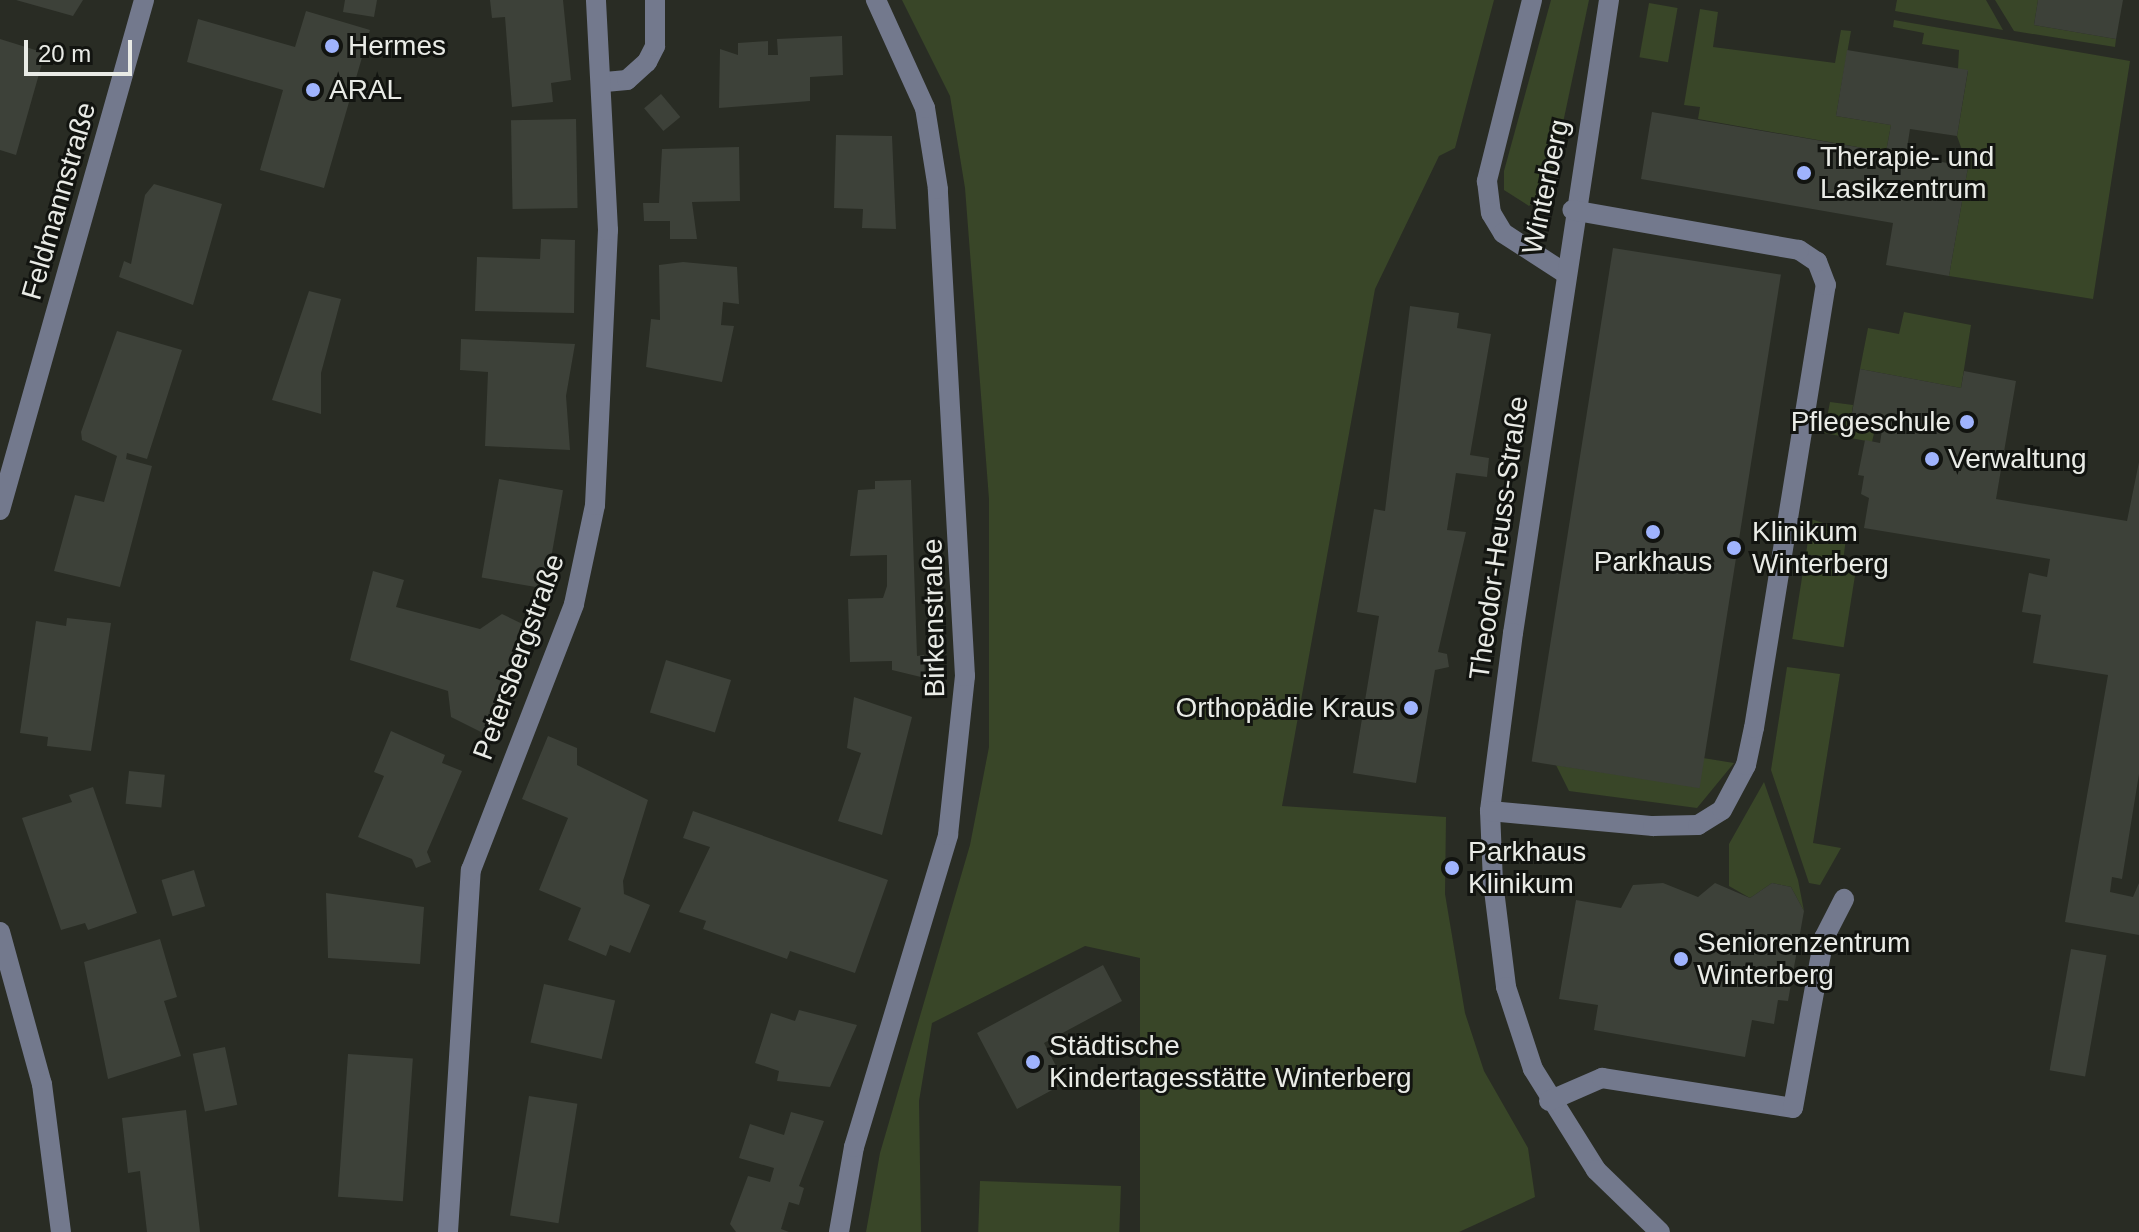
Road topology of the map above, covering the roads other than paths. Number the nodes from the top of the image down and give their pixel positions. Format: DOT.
graph roads {
  1 [pos="144,0"];
  2 [pos="596,0"];
  3 [pos="655,0"];
  4 [pos="876,0"];
  5 [pos="1532,0"];
  6 [pos="1609,0"];
  7 [pos="605,82"];
  8 [pos="1573,210"];
  9 [pos="1563,272"];
  10 [pos="0,510"];
  11 [pos="1490,811"];
  12 [pos="1844,899"];
  13 [pos="0,932"];
  14 [pos="1549,1101"];
  15 [pos="61,1232"];
  16 [pos="448,1232"];
  17 [pos="839,1232"];
  18 [pos="1660,1232"];
  1 -- 10 [label="street, Feldmannstraße"];
  2 -- 7 [label="street, Petersbergstraße"];
  3 -- 7 [label="street"];
  4 -- 17 [label="street, Birkenstraße"];
  5 -- 9 [label="street, Winterberg"];
  6 -- 8 [label="street, Winterberg"];
  7 -- 16 [label="street, Petersbergstraße"];
  8 -- 9 [label="street, Winterberg"];
  8 -- 11 [label="street"];
  9 -- 11 [label="street, Theodor-Heuss-Straße"];
  11 -- 14 [label="street, Theodor-Heuss-Straße"];
  12 -- 14 [label="street"];
  13 -- 15 [label="street"];
  14 -- 18 [label="street, Theodor-Heuss-Straße"];
}
